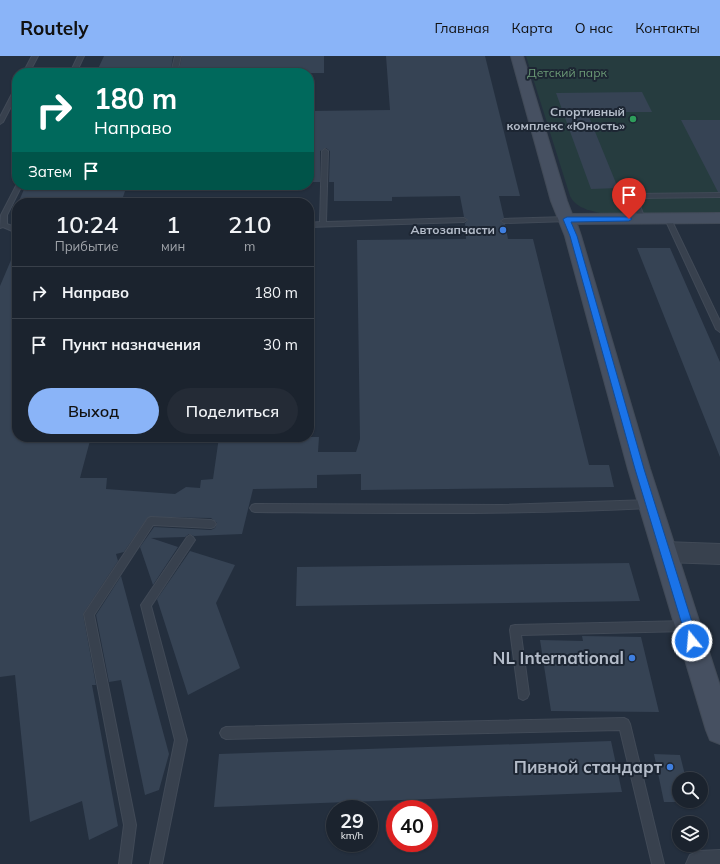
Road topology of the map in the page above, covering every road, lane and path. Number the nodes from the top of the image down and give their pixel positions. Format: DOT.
graph roads {
  1 [pos="35,56"];
  2 [pos="81,56"];
  3 [pos="178,56"];
  4 [pos="517,56"];
  5 [pos="29,68"];
  6 [pos="76,68"];
  7 [pos="175,68"];
  8 [pos="12,99"];
  9 [pos="0,122"];
  10 [pos="324,151"];
  11 [pos="720,195"];
  12 [pos="12,199"];
  13 [pos="720,218"];
  14 [pos="567,219"];
  15 [pos="642,219"];
  16 [pos="668,219"];
  17 [pos="464,220"];
  18 [pos="504,220"];
  19 [pos="314,224"];
  20 [pos="323,224"];
  21 [pos="2,226"];
  22 [pos="12,229"];
  23 [pos="720,329"];
  24 [pos="650,504"];
  25 [pos="255,508"];
  26 [pos="212,524"];
  27 [pos="190,540"];
  28 [pos="665,552"];
  29 [pos="720,554"];
  30 [pos="688,626"];
  31 [pos="523,694"];
  32 [pos="720,730"];
  33 [pos="226,733"];
  34 [pos="720,863"];
  35 [pos="125,864"];
  36 [pos="156,864"];
  37 [pos="658,864"];
  38 [pos="699,864"];
  1 -- 5 [label="lane"];
  2 -- 6 [label="lane"];
  3 -- 7 [label="lane"];
  4 -- 14 [label="main road"];
  8 -- 9 [label="lane"];
  10 -- 20 [label="lane"];
  11 -- 15 [label="lane"];
  12 -- 21 [label="lane"];
  13 -- 16 [label="main road"];
  14 -- 15 [label="main road"];
  14 -- 18 [label="lane"];
  14 -- 24 [label="main road"];
  15 -- 16 [label="main road"];
  16 -- 23 [label="lane"];
  17 -- 20 [label="lane"];
  19 -- 20 [label="lane"];
  21 -- 22 [label="lane"];
  24 -- 25 [label="lane"];
  24 -- 28 [label="main road"];
  26 -- 35 [label="lane"];
  27 -- 36 [label="lane"];
  28 -- 29 [label="street"];
  28 -- 30 [label="main road"];
  30 -- 31 [label="lane"];
  30 -- 32 [label="main road"];
  33 -- 37 [label="lane"];
  34 -- 38 [label="street"];
}
